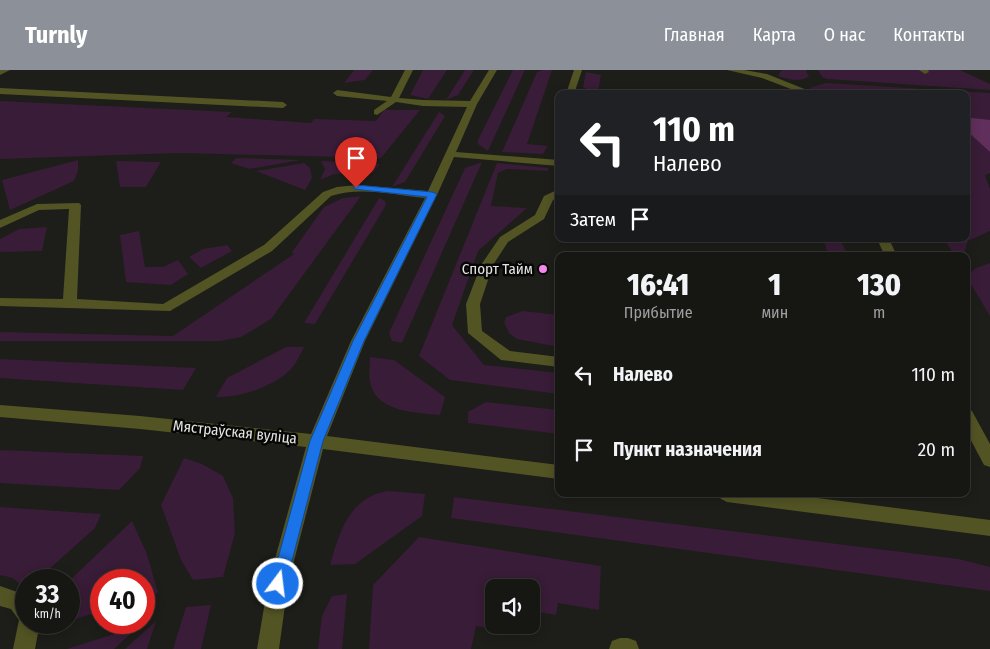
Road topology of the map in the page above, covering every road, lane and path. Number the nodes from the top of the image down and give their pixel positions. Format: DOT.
graph roads {
  1 [pos="6,70"];
  2 [pos="409,70"];
  3 [pos="493,70"];
  4 [pos="578,70"];
  5 [pos="731,70"];
  6 [pos="0,73"];
  7 [pos="571,90"];
  8 [pos="802,90"];
  9 [pos="0,91"];
  10 [pos="337,93"];
  11 [pos="393,101"];
  12 [pos="473,104"];
  13 [pos="283,105"];
  14 [pos="377,112"];
  15 [pos="450,154"];
  16 [pos="555,160"];
  17 [pos="432,194"];
  18 [pos="555,194"];
  19 [pos="0,224"];
  20 [pos="0,302"];
  21 [pos="70,303"];
  22 [pos="555,362"];
  23 [pos="0,411"];
  24 [pos="970,422"];
  25 [pos="316,441"];
  26 [pos="990,460"];
  27 [pos="555,471"];
  28 [pos="750,497"];
  29 [pos="990,528"];
  30 [pos="0,596"];
  31 [pos="15,600"];
  32 [pos="27,634"];
  33 [pos="24,649"];
  34 [pos="268,649"];
  1 -- 6 [label="street"];
  2 -- 11 [label="street"];
  3 -- 12 [label="street"];
  4 -- 7 [label="street"];
  5 -- 8 [label="street"];
  9 -- 13 [label="street"];
  10 -- 11 [label="street"];
  11 -- 12 [label="street"];
  11 -- 14 [label="street"];
  12 -- 15 [label="street"];
  15 -- 16 [label="street"];
  15 -- 17 [label="street"];
  17 -- 21 [label="street"];
  17 -- 25 [label="street"];
  18 -- 22 [label="street"];
  19 -- 21 [label="street"];
  20 -- 21 [label="street"];
  23 -- 25 [label="street, Мястраўская вуліца"];
  24 -- 26 [label="street"];
  25 -- 27 [label="street, Мястраўская вуліца"];
  25 -- 34 [label="street"];
  28 -- 29 [label="street"];
  30 -- 31 [label="street"];
  32 -- 33 [label="street"];
}
